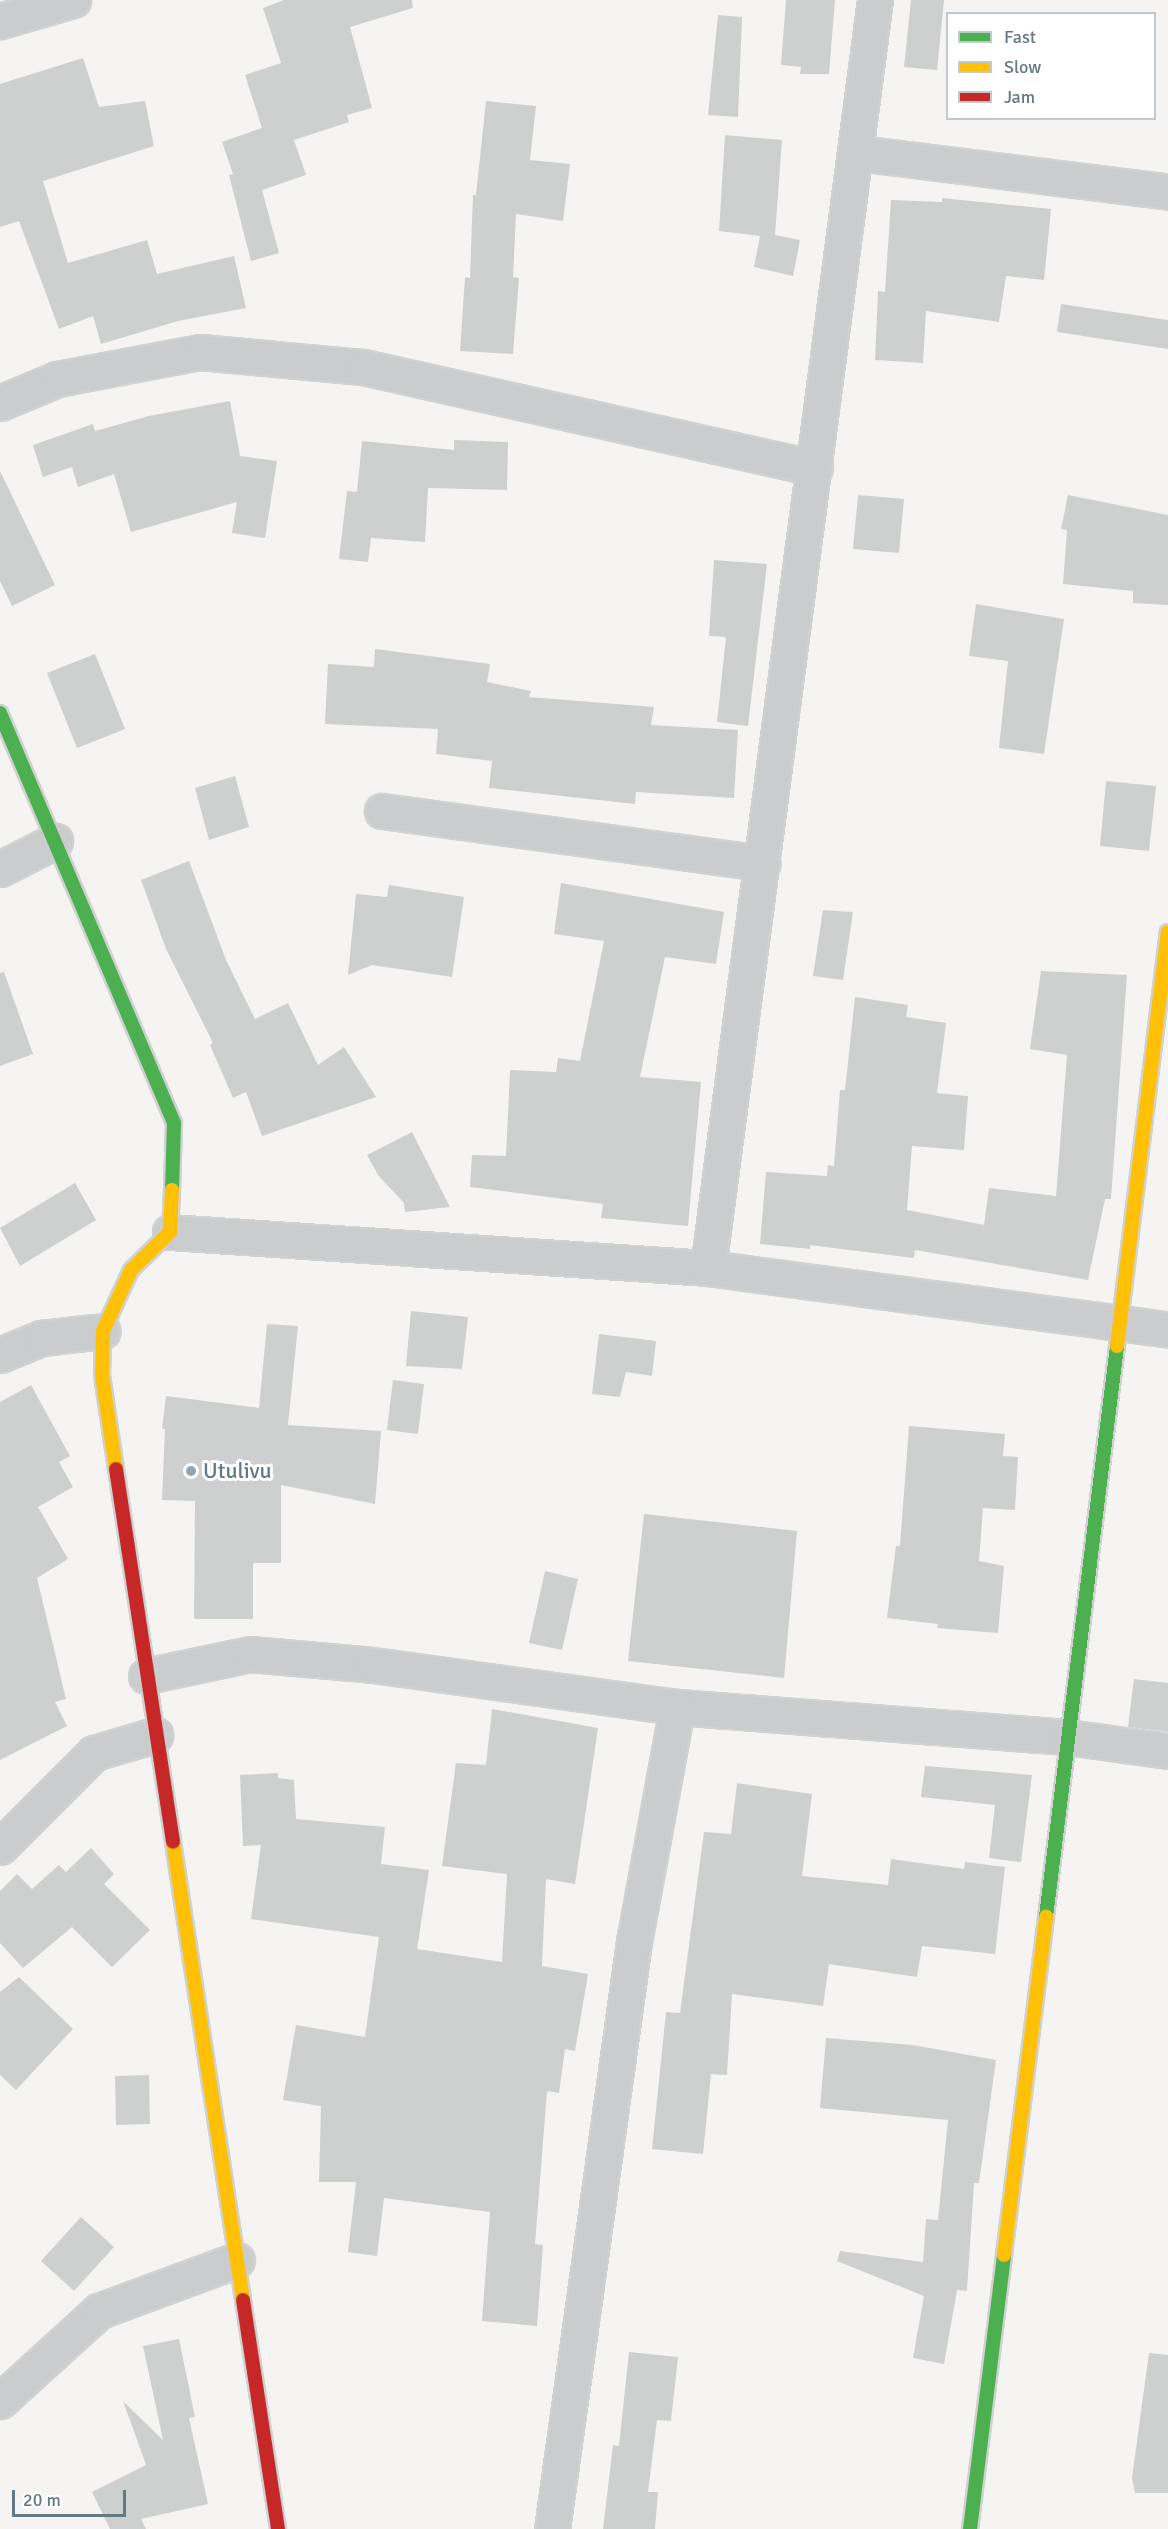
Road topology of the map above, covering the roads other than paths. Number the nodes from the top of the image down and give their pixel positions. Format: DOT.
graph roads {
  1 [pos="74,0"];
  2 [pos="875,0"];
  3 [pos="0,21"];
  4 [pos="857,153"];
  5 [pos="1168,192"];
  6 [pos="0,403"];
  7 [pos="815,468"];
  8 [pos="0,713"];
  9 [pos="382,810"];
  10 [pos="55,841"];
  11 [pos="762,863"];
  12 [pos="0,869"];
  13 [pos="1168,932"];
  14 [pos="170,1232"];
  15 [pos="708,1268"];
  16 [pos="1119,1322"];
  17 [pos="1168,1329"];
  18 [pos="103,1331"];
  19 [pos="0,1355"];
  20 [pos="146,1677"];
  21 [pos="677,1707"];
  22 [pos="155,1735"];
  23 [pos="1067,1737"];
  24 [pos="1168,1752"];
  25 [pos="0,1847"];
  26 [pos="237,2260"];
  27 [pos="0,2401"];
  28 [pos="279,2529"];
  29 [pos="552,2529"];
  30 [pos="970,2529"];
  1 -- 3 [label="street"];
  2 -- 4 [label="street"];
  4 -- 5 [label="street"];
  4 -- 7 [label="street"];
  6 -- 7 [label="street"];
  7 -- 11 [label="street"];
  8 -- 10 [label="street"];
  9 -- 11 [label="street"];
  10 -- 12 [label="street"];
  10 -- 14 [label="street"];
  11 -- 15 [label="street"];
  13 -- 16 [label="street"];
  14 -- 15 [label="street"];
  14 -- 18 [label="street"];
  15 -- 16 [label="street"];
  16 -- 17 [label="street"];
  16 -- 23 [label="street"];
  18 -- 19 [label="street"];
  18 -- 20 [label="street"];
  20 -- 21 [label="street"];
  20 -- 22 [label="street"];
  21 -- 23 [label="street"];
  21 -- 29 [label="street"];
  22 -- 25 [label="street"];
  22 -- 26 [label="street"];
  23 -- 24 [label="street"];
  23 -- 30 [label="street"];
  26 -- 27 [label="street"];
  26 -- 28 [label="street"];
}
